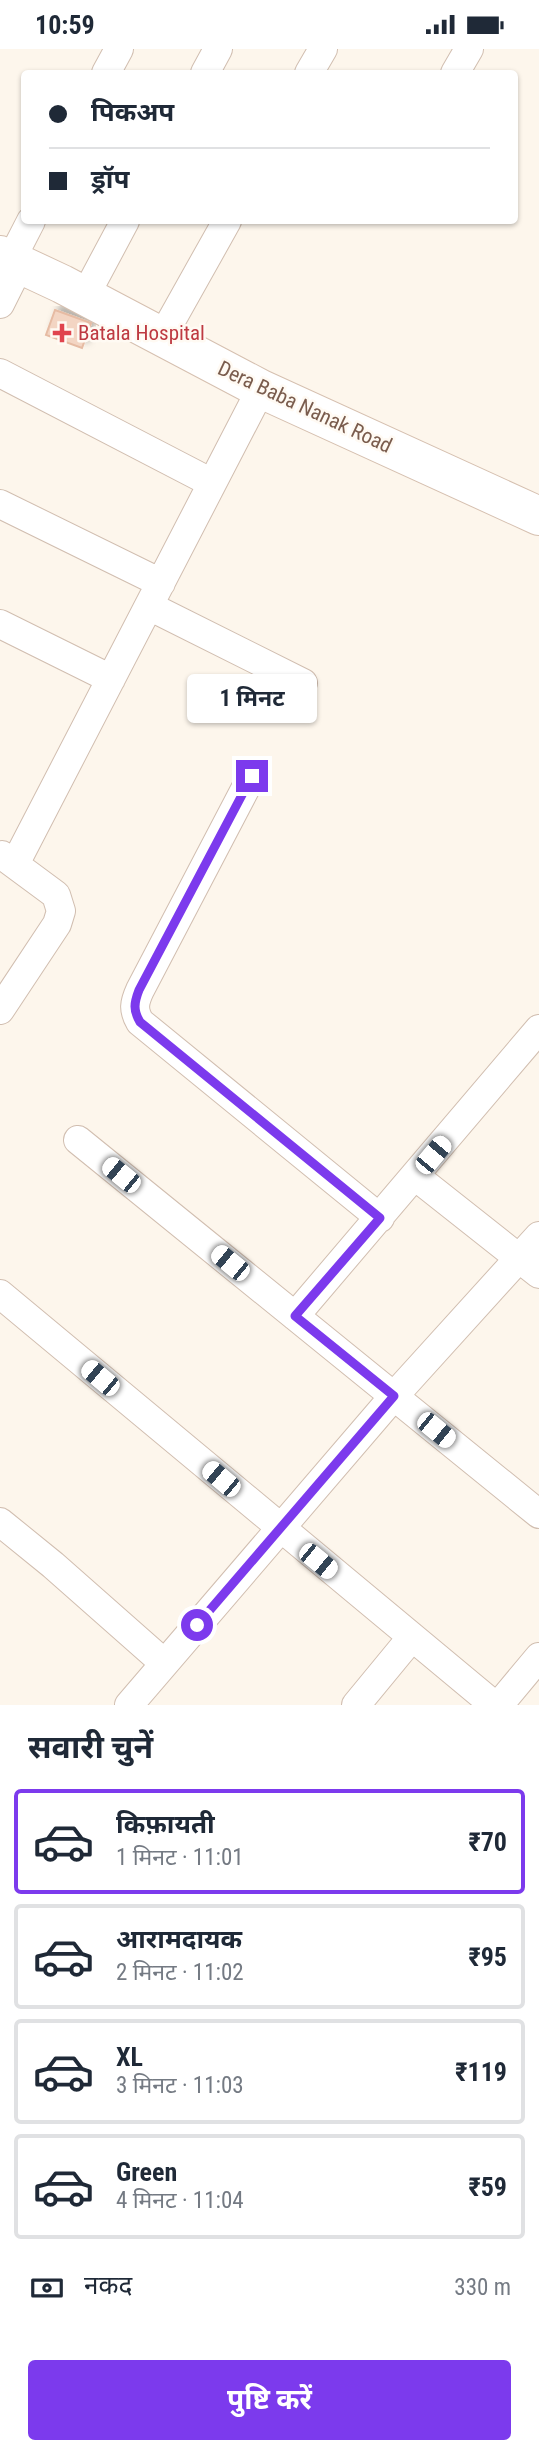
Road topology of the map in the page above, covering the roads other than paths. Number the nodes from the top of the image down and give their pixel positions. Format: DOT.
graph roads {
  1 [pos="119,49"];
  2 [pos="218,49"];
  3 [pos="323,49"];
  4 [pos="469,49"];
  5 [pos="108,70"];
  6 [pos="207,70"];
  7 [pos="311,70"];
  8 [pos="456,70"];
  9 [pos="29,224"];
  10 [pos="123,224"];
  11 [pos="225,224"];
  12 [pos="11,260"];
  13 [pos="85,296"];
  14 [pos="0,304"];
  15 [pos="162,337"];
  16 [pos="0,373"];
  17 [pos="261,389"];
  18 [pos="212,483"];
  19 [pos="0,504"];
  20 [pos="539,516"];
  21 [pos="155,594"];
  22 [pos="0,624"];
  23 [pos="111,679"];
  24 [pos="303,683"];
  25 [pos="252,776"];
  26 [pos="8,858"];
  27 [pos="0,1010"];
  28 [pos="539,1029"];
  29 [pos="78,1140"];
  30 [pos="415,1176"];
  31 [pos="380,1218"];
  32 [pos="539,1235"];
  33 [pos="530,1266"];
  34 [pos="0,1294"];
  35 [pos="295,1316"];
  36 [pos="394,1396"];
  37 [pos="539,1514"];
  38 [pos="0,1522"];
  39 [pos="281,1530"];
  40 [pos="412,1637"];
  41 [pos="539,1657"];
  42 [pos="164,1663"];
  43 [pos="129,1705"];
  44 [pos="356,1705"];
  45 [pos="496,1705"];
  1 -- 5 [label="street"];
  2 -- 6 [label="street"];
  3 -- 7 [label="street"];
  4 -- 8 [label="street"];
  9 -- 12 [label="street"];
  10 -- 13 [label="street"];
  11 -- 15 [label="street"];
  12 -- 13 [label="main road, Dera Baba Nanak Road"];
  12 -- 14 [label="street"];
  13 -- 15 [label="main road, Dera Baba Nanak Road"];
  15 -- 17 [label="main road, Dera Baba Nanak Road"];
  16 -- 18 [label="street"];
  17 -- 18 [label="street"];
  17 -- 20 [label="main road, Dera Baba Nanak Road"];
  18 -- 21 [label="street"];
  19 -- 21 [label="street"];
  21 -- 23 [label="street"];
  21 -- 24 [label="street"];
  22 -- 23 [label="street"];
  23 -- 26 [label="street"];
  25 -- 31 [label="street"];
  26 -- 27 [label="street"];
  28 -- 30 [label="street"];
  29 -- 35 [label="street"];
  30 -- 31 [label="street"];
  30 -- 33 [label="street"];
  31 -- 35 [label="street"];
  32 -- 33 [label="street"];
  33 -- 36 [label="street"];
  34 -- 39 [label="street"];
  35 -- 36 [label="street"];
  36 -- 37 [label="street"];
  36 -- 39 [label="street"];
  38 -- 42 [label="street"];
  39 -- 40 [label="street"];
  39 -- 42 [label="street"];
  40 -- 44 [label="street"];
  40 -- 45 [label="street"];
  41 -- 45 [label="street"];
  42 -- 43 [label="street"];
}
